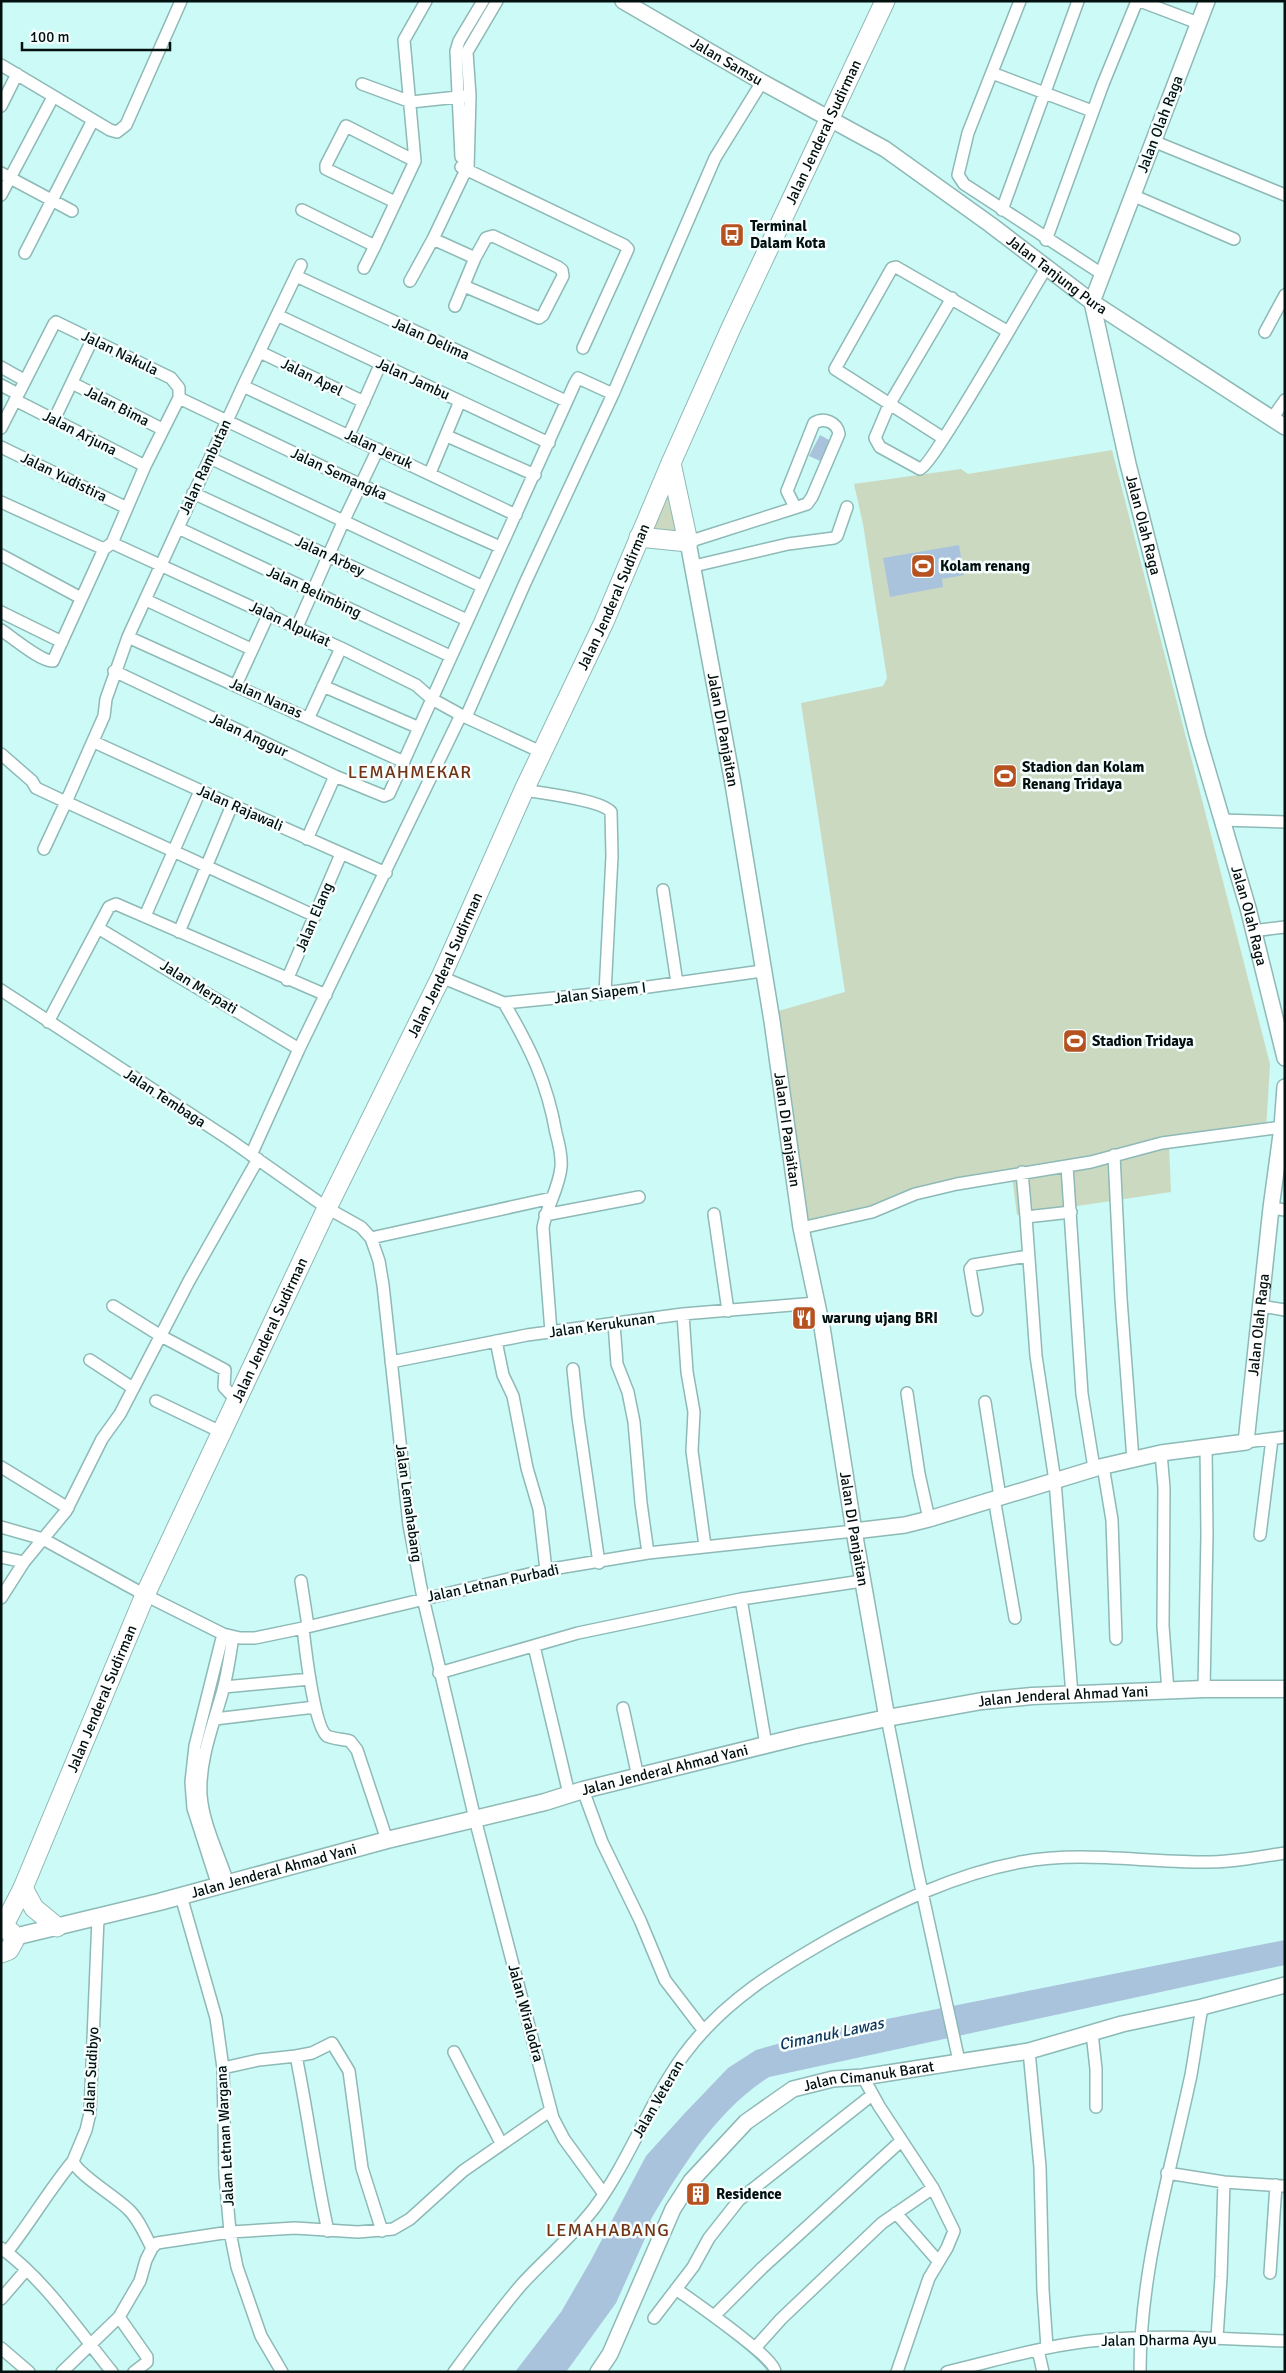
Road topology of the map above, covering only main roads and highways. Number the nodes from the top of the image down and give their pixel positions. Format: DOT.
graph roads {
  1 [pos="885,1"];
  2 [pos="671,463"];
  3 [pos="639,537"];
  4 [pos="1285,1688"];
  5 [pos="23,1888"];
  6 [pos="57,1927"];
  7 [pos="6,1931"];
  8 [pos="1,1953"];
  1 -- 2 [label="main road, Jalan Jenderal Sudirman"];
  2 -- 3 [label="main road, Jalan Jenderal Sudirman"];
  2 -- 3 [label="main road"];
  3 -- 5 [label="main road, Jalan Jenderal Sudirman"];
  4 -- 6 [label="main road, Jalan Jenderal Ahmad Yani"];
  5 -- 6 [label="main road"];
  5 -- 7 [label="main road, Jalan Jenderal Sudirman"];
  6 -- 7 [label="main road, Jalan Jenderal Ahmad Yani"];
  7 -- 8 [label="main road, Jalan Jenderal Sudirman"];
}
